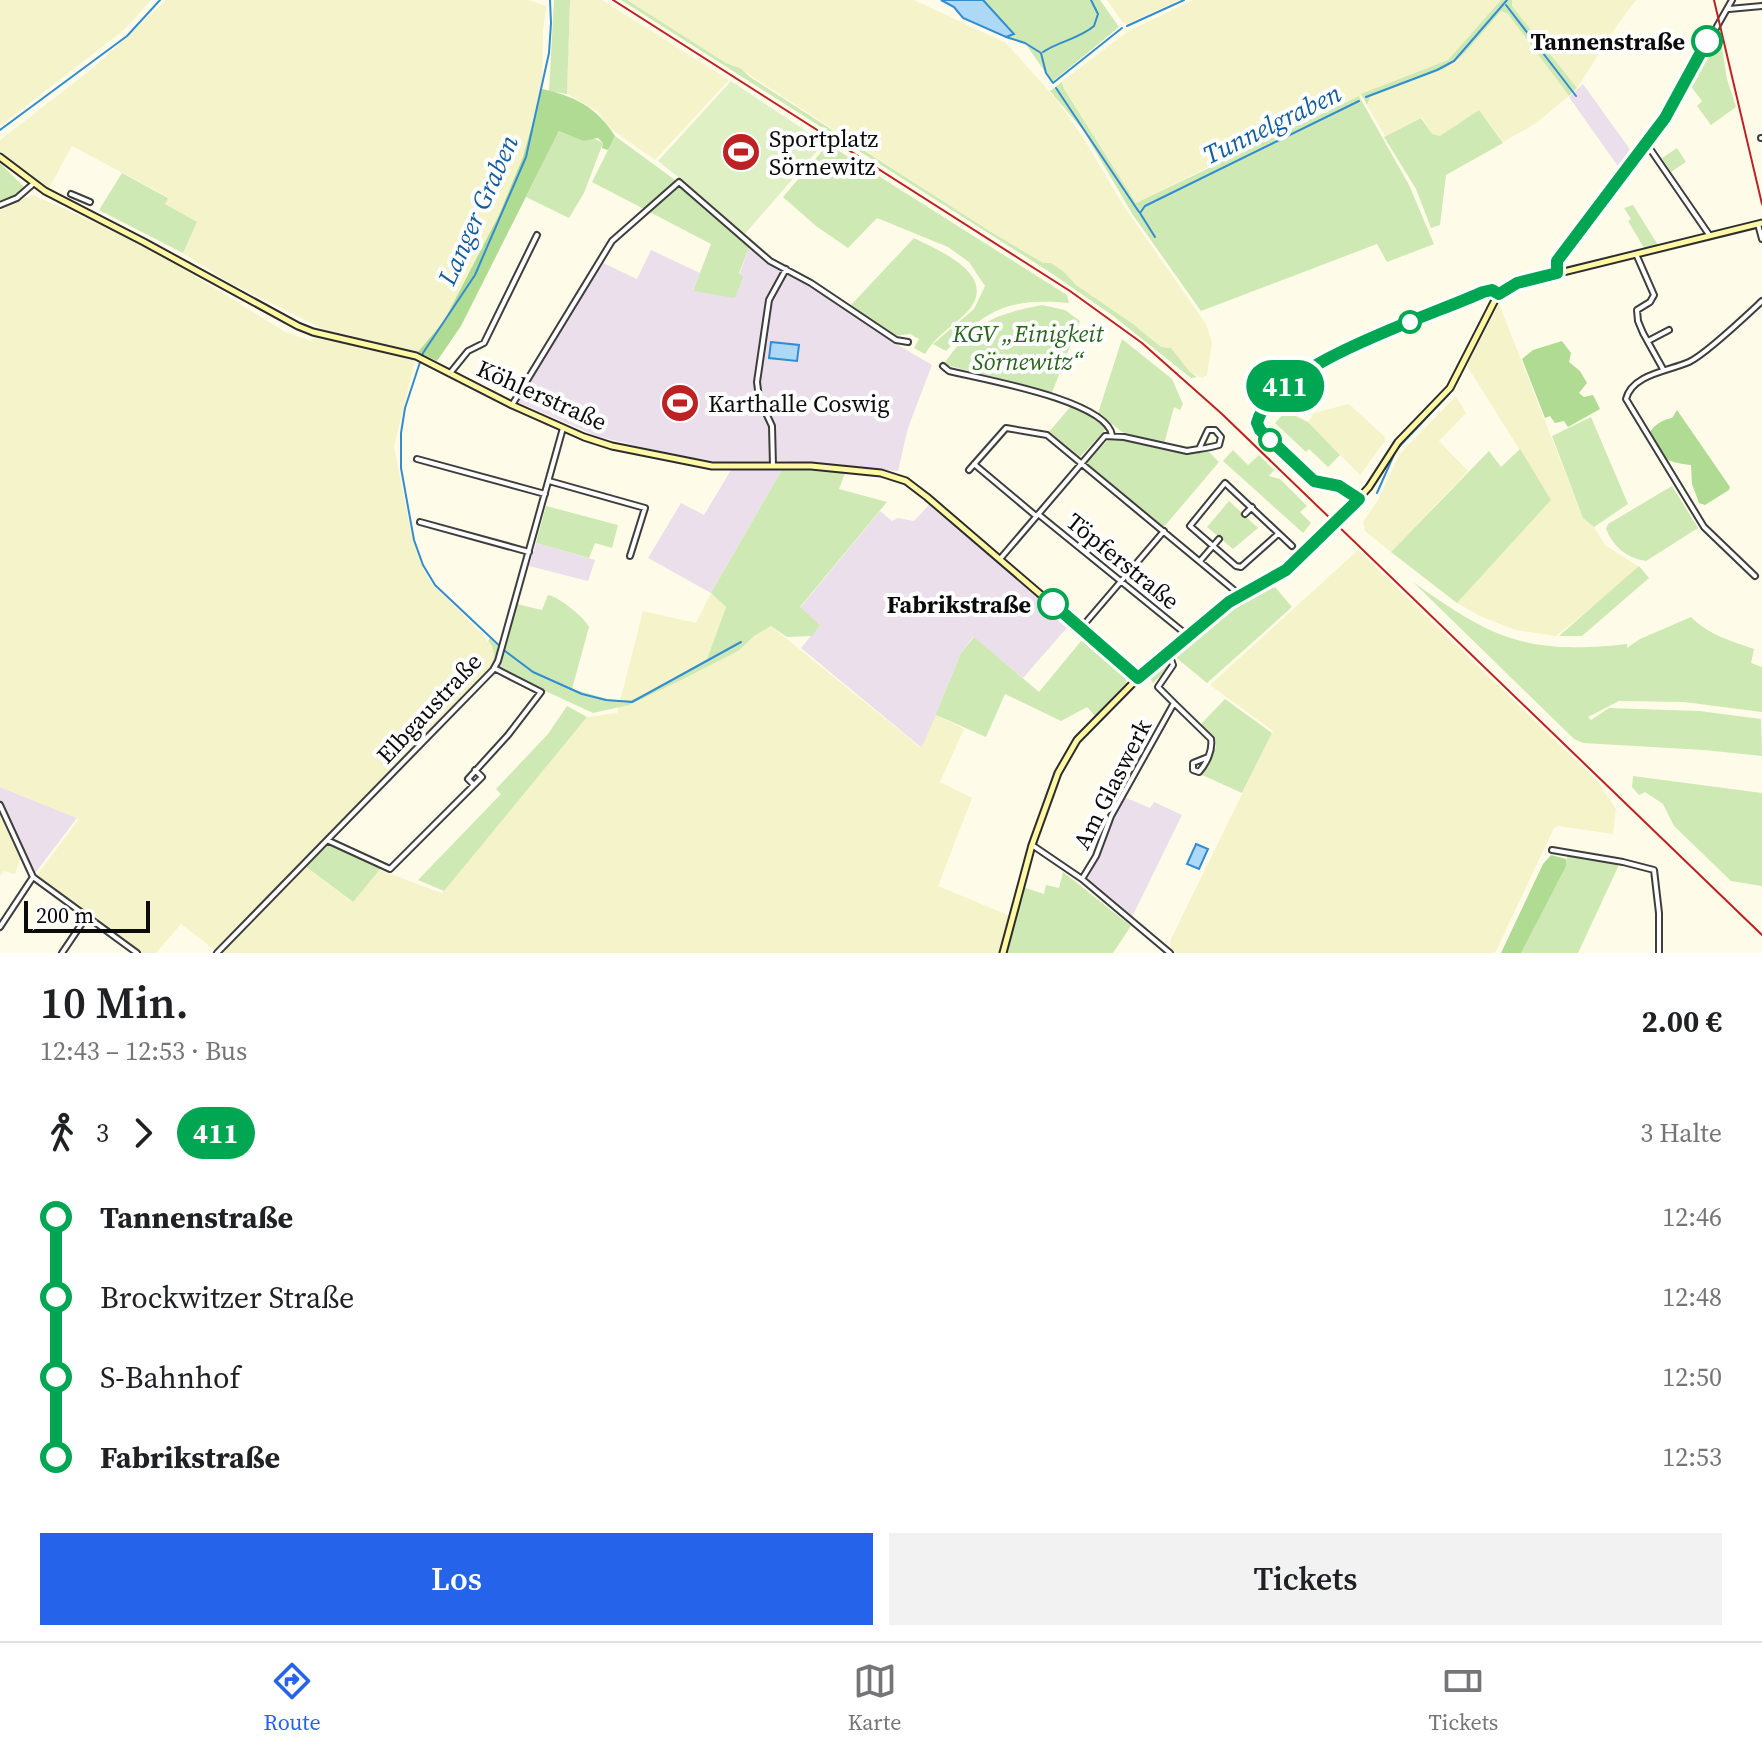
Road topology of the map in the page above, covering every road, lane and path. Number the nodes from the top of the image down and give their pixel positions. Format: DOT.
graph roads {
  1 [pos="1732,0"];
  2 [pos="1762,6"];
  3 [pos="1729,9"];
  4 [pos="1646,143"];
  5 [pos="0,157"];
  6 [pos="33,184"];
  7 [pos="71,194"];
  8 [pos="82,198"];
  9 [pos="90,202"];
  10 [pos="0,205"];
  11 [pos="75,207"];
  12 [pos="1760,224"];
  13 [pos="537,235"];
  14 [pos="1710,236"];
  15 [pos="1762,239"];
  16 [pos="1636,254"];
  17 [pos="786,269"];
  18 [pos="1557,273"];
  19 [pos="1499,294"];
  20 [pos="1762,301"];
  21 [pos="1669,330"];
  22 [pos="1648,341"];
  23 [pos="908,342"];
  24 [pos="943,366"];
  25 [pos="1663,369"];
  26 [pos="451,372"];
  27 [pos="512,405"];
  28 [pos="563,428"];
  29 [pos="1112,435"];
  30 [pos="1199,449"];
  31 [pos="417,459"];
  32 [pos="1082,462"];
  33 [pos="974,464"];
  34 [pos="773,466"];
  35 [pos="969,470"];
  36 [pos="549,481"];
  37 [pos="545,494"];
  38 [pos="1359,499"];
  39 [pos="1252,507"];
  40 [pos="1245,514"];
  41 [pos="1037,515"];
  42 [pos="420,522"];
  43 [pos="1164,531"];
  44 [pos="1278,534"];
  45 [pos="1219,539"];
  46 [pos="1213,546"];
  47 [pos="1292,546"];
  48 [pos="529,552"];
  49 [pos="630,556"];
  50 [pos="1000,559"];
  51 [pos="1200,561"];
  52 [pos="1755,576"];
  53 [pos="1120,583"];
  54 [pos="1240,595"];
  55 [pos="1081,628"];
  56 [pos="1187,635"];
  57 [pos="1168,651"];
  58 [pos="494,668"];
  59 [pos="1138,678"];
  60 [pos="1174,703"];
  61 [pos="1208,757"];
  62 [pos="475,770"];
  63 [pos="474,785"];
  64 [pos="0,805"];
  65 [pos="328,841"];
  66 [pos="1032,845"];
  67 [pos="1552,850"];
  68 [pos="33,877"];
  69 [pos="1082,879"];
  70 [pos="87,916"];
  71 [pos="0,927"];
  72 [pos="130,947"];
  73 [pos="62,953"];
  74 [pos="126,953"];
  75 [pos="137,953"];
  76 [pos="217,953"];
  77 [pos="1003,953"];
  78 [pos="1170,953"];
  79 [pos="1659,953"];
  1 -- 3 [label="street"];
  2 -- 3 [label="street"];
  3 -- 4 [label="street"];
  4 -- 14 [label="street"];
  4 -- 18 [label="street"];
  5 -- 6 [label="street, Köhlerstraße"];
  6 -- 10 [label="street"];
  6 -- 11 [label="street, Köhlerstraße"];
  7 -- 8 [label="street"];
  8 -- 9 [label="street"];
  8 -- 11 [label="street"];
  11 -- 26 [label="street, Köhlerstraße"];
  12 -- 14 [label="street"];
  12 -- 15 [label="street"];
  13 -- 26 [label="street"];
  14 -- 16 [label="street"];
  16 -- 18 [label="street"];
  16 -- 22 [label="street"];
  17 -- 23 [label="street"];
  17 -- 27 [label="street"];
  17 -- 34 [label="street"];
  18 -- 19 [label="street"];
  19 -- 38 [label="street"];
  19 -- 38 [label="street"];
  20 -- 25 [label="street"];
  21 -- 22 [label="street"];
  22 -- 25 [label="street"];
  24 -- 29 [label="street"];
  25 -- 52 [label="street"];
  26 -- 27 [label="street, Köhlerstraße"];
  27 -- 28 [label="street, Köhlerstraße"];
  28 -- 34 [label="street, Köhlerstraße"];
  28 -- 36 [label="street, Elbgaustraße"];
  29 -- 30 [label="street"];
  29 -- 32 [label="street"];
  30 -- 30 [label="street"];
  31 -- 37 [label="street"];
  32 -- 33 [label="street"];
  32 -- 41 [label="street"];
  32 -- 43 [label="street"];
  33 -- 35 [label="street"];
  33 -- 41 [label="street, Töpferstraße"];
  34 -- 50 [label="street, Köhlerstraße"];
  36 -- 37 [label="street, Elbgaustraße"];
  36 -- 49 [label="street"];
  37 -- 48 [label="street, Elbgaustraße"];
  38 -- 54 [label="street, bridge"];
  39 -- 40 [label="street"];
  39 -- 44 [label="street"];
  39 -- 46 [label="street"];
  41 -- 50 [label="street"];
  41 -- 53 [label="street, Töpferstraße"];
  42 -- 48 [label="street"];
  43 -- 51 [label="street"];
  43 -- 53 [label="street"];
  44 -- 46 [label="street"];
  44 -- 47 [label="street"];
  45 -- 46 [label="street"];
  46 -- 51 [label="street"];
  48 -- 58 [label="street, Elbgaustraße"];
  50 -- 55 [label="street"];
  51 -- 54 [label="street"];
  53 -- 55 [label="street"];
  53 -- 56 [label="street, Töpferstraße"];
  54 -- 56 [label="street"];
  55 -- 59 [label="street"];
  56 -- 57 [label="street"];
  57 -- 59 [label="street"];
  57 -- 60 [label="street, Am Glaswerk"];
  58 -- 62 [label="street"];
  58 -- 65 [label="street, Elbgaustraße"];
  59 -- 66 [label="street"];
  60 -- 61 [label="street, Am Glaswerk"];
  60 -- 69 [label="street, Am Glaswerk"];
  62 -- 63 [label="street"];
  62 -- 63 [label="street"];
  63 -- 65 [label="street"];
  64 -- 68 [label="street"];
  65 -- 76 [label="street, Elbgaustraße"];
  66 -- 69 [label="street"];
  66 -- 77 [label="street"];
  67 -- 79 [label="street"];
  68 -- 70 [label="street"];
  68 -- 71 [label="street"];
  69 -- 78 [label="street"];
  70 -- 72 [label="street"];
  70 -- 73 [label="street"];
  72 -- 74 [label="street"];
  72 -- 75 [label="street"];
}
